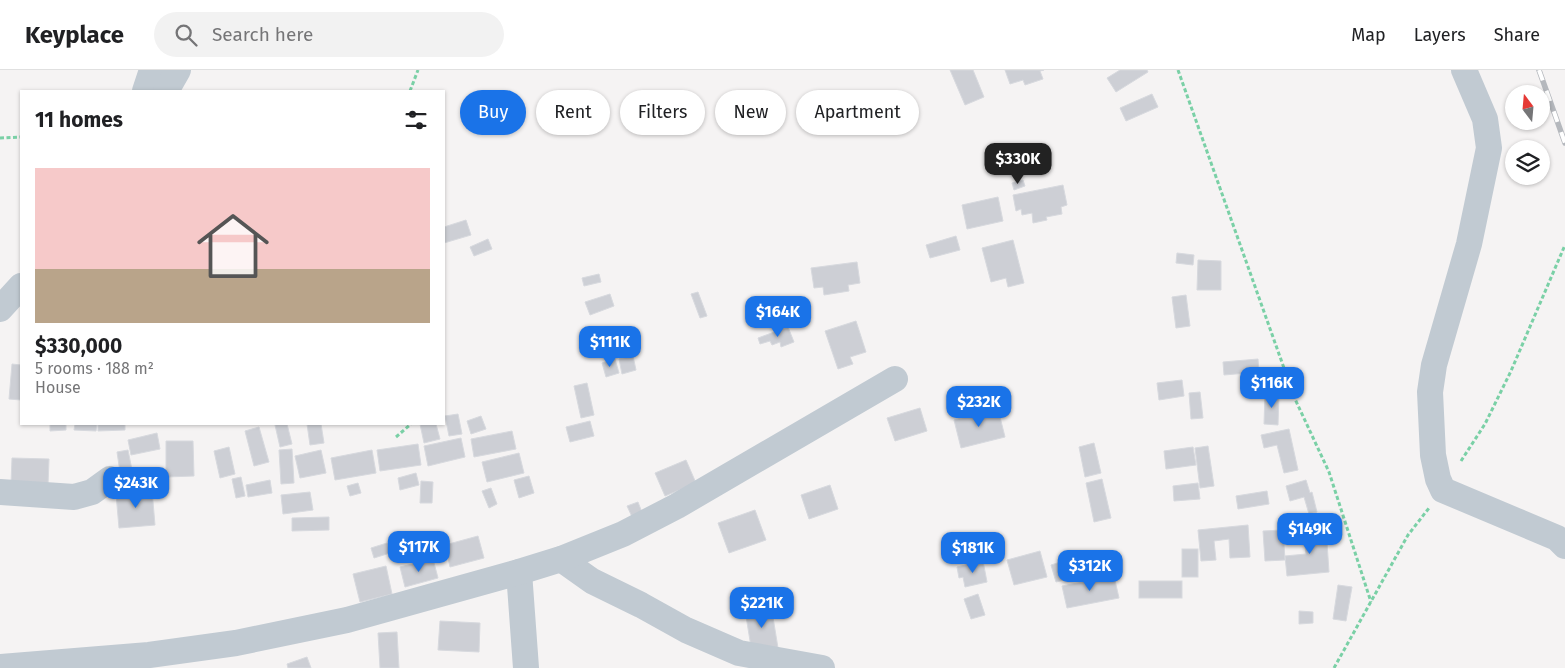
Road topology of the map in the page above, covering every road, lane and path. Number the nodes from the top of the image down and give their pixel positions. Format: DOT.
graph roads {
  1 [pos="152,70"];
  2 [pos="178,70"];
  3 [pos="418,70"];
  4 [pos="1178,70"];
  5 [pos="1464,70"];
  6 [pos="145,90"];
  7 [pos="167,90"];
  8 [pos="410,90"];
  9 [pos="20,137"];
  10 [pos="0,138"];
  11 [pos="1565,245"];
  12 [pos="20,287"];
  13 [pos="0,309"];
  14 [pos="896,379"];
  15 [pos="410,425"];
  16 [pos="396,437"];
  17 [pos="110,479"];
  18 [pos="1443,490"];
  19 [pos="0,492"];
  20 [pos="1565,546"];
  21 [pos="561,559"];
  22 [pos="519,572"];
  23 [pos="1371,602"];
  24 [pos="737,661"];
  25 [pos="0,667"];
  26 [pos="526,668"];
  27 [pos="822,668"];
  28 [pos="1334,668"];
  1 -- 6 [label="street"];
  2 -- 7 [label="street"];
  3 -- 8 [label="path"];
  4 -- 23 [label="path"];
  5 -- 18 [label="street"];
  9 -- 10 [label="path"];
  11 -- 18 [label="path"];
  12 -- 13 [label="street"];
  14 -- 21 [label="street"];
  15 -- 16 [label="path"];
  17 -- 19 [label="street"];
  18 -- 20 [label="street"];
  18 -- 23 [label="path"];
  21 -- 22 [label="street"];
  21 -- 24 [label="street"];
  22 -- 25 [label="street"];
  22 -- 26 [label="street"];
  23 -- 28 [label="path"];
  24 -- 27 [label="street"];
}
